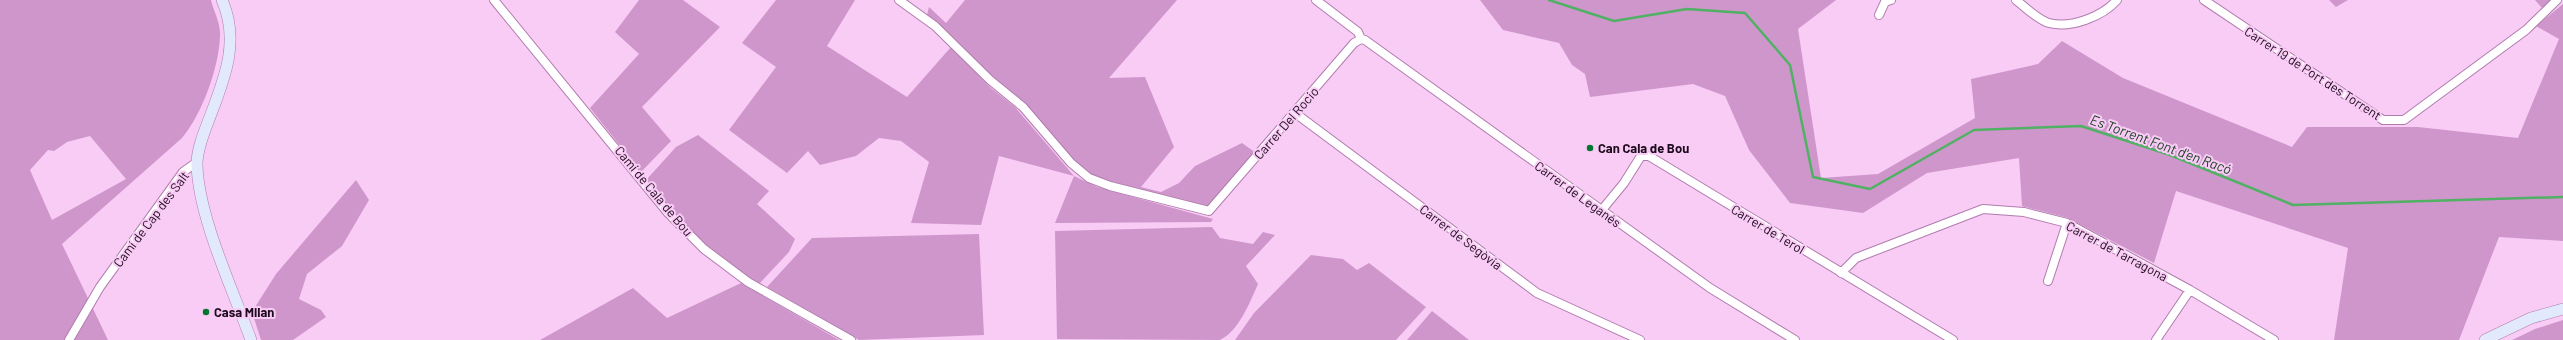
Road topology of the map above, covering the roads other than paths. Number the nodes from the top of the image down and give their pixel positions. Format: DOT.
graph roads {
  1 [pos="222,0"];
  2 [pos="494,0"];
  3 [pos="899,0"];
  4 [pos="1316,0"];
  5 [pos="1891,0"];
  6 [pos="2016,0"];
  7 [pos="2117,0"];
  8 [pos="2204,0"];
  9 [pos="2557,0"];
  10 [pos="1879,15"];
  11 [pos="1363,39"];
  12 [pos="1296,113"];
  13 [pos="197,162"];
  14 [pos="1601,211"];
  15 [pos="2067,223"];
  16 [pos="1841,273"];
  17 [pos="2048,281"];
  18 [pos="2190,290"];
  19 [pos="2563,309"];
  20 [pos="1950,339"];
  21 [pos="69,340"];
  22 [pos="251,340"];
  23 [pos="851,340"];
  24 [pos="1640,340"];
  25 [pos="1795,340"];
  26 [pos="2156,340"];
  27 [pos="2274,340"];
  28 [pos="2485,340"];
  1 -- 13 [label="street, Camí de Cap des Salt"];
  2 -- 23 [label="street, Camí de Cala de Bou"];
  3 -- 12 [label="street, Carrer Del Rocio"];
  4 -- 11 [label="street, Carrer de Leganés"];
  5 -- 10 [label="street"];
  6 -- 7 [label="street"];
  8 -- 9 [label="street, Carrer 19 de Port des Torrent"];
  11 -- 12 [label="street, Carrer Del Rocio"];
  11 -- 14 [label="street, Carrer de Leganés"];
  12 -- 24 [label="street, Carrer de Segòvia"];
  13 -- 21 [label="street, Camí de Cap des Salt"];
  13 -- 22 [label="street"];
  14 -- 16 [label="street, Carrer de Terol"];
  14 -- 25 [label="street, Carrer de Leganés"];
  15 -- 16 [label="street, Carrer de Tarragona"];
  15 -- 17 [label="street"];
  15 -- 18 [label="street, Carrer de Tarragona"];
  16 -- 20 [label="street, Carrer de Terol"];
  18 -- 26 [label="street"];
  18 -- 27 [label="street, Carrer de Tarragona"];
  19 -- 28 [label="street"];
}
